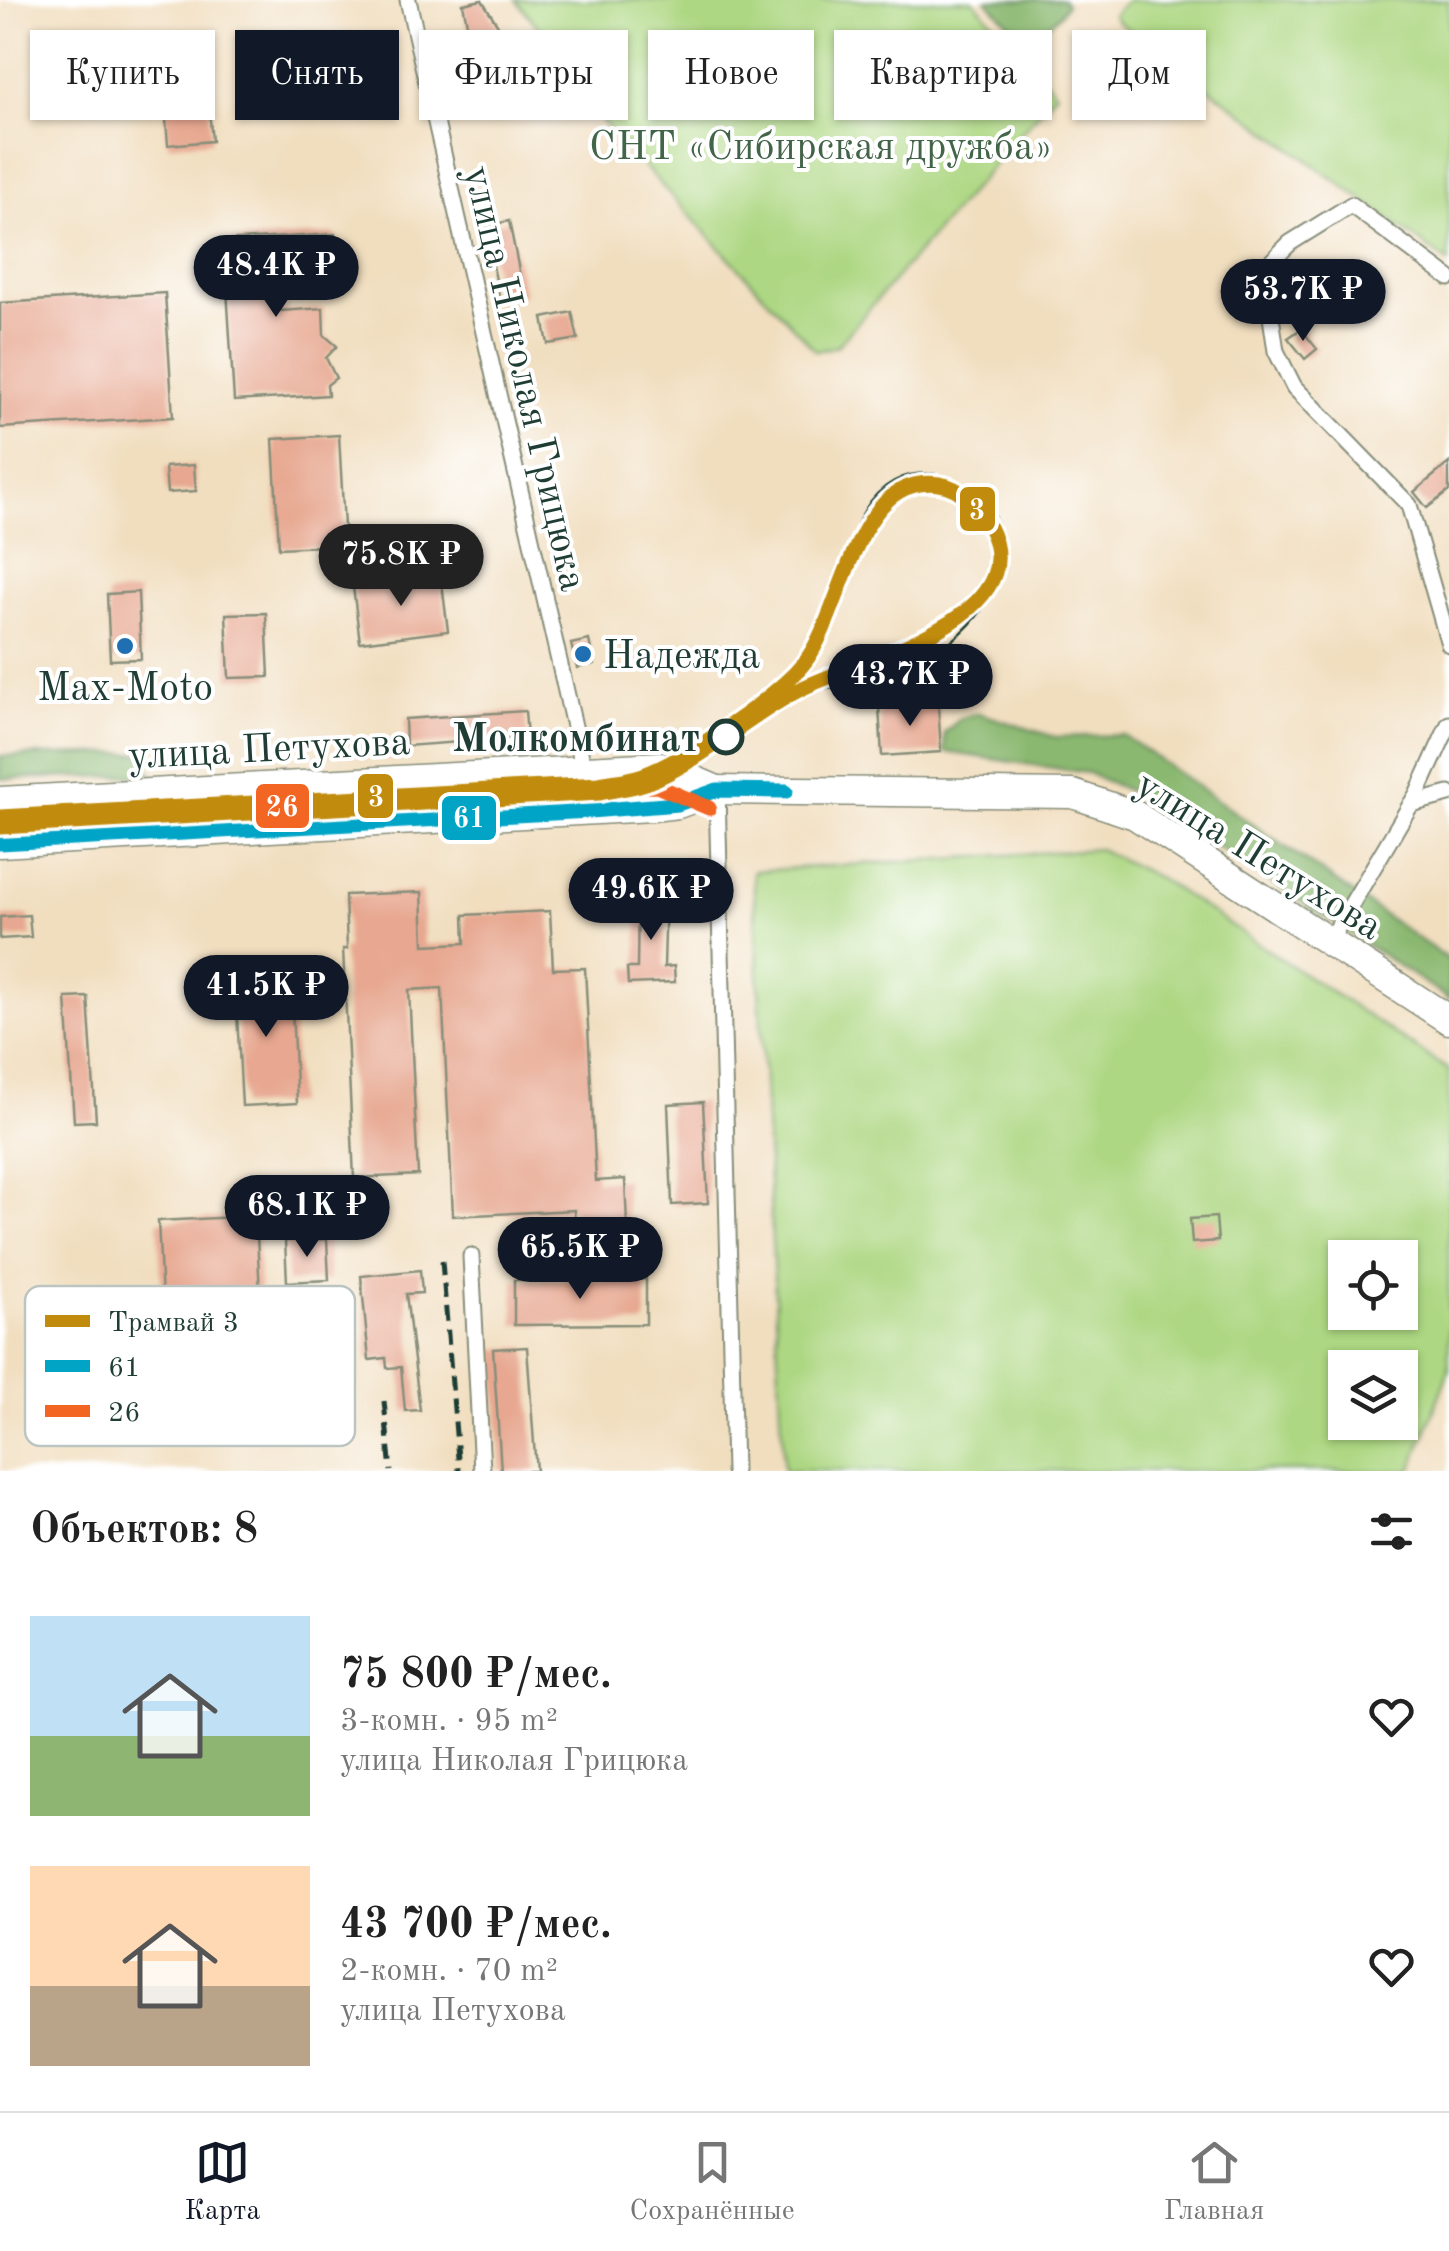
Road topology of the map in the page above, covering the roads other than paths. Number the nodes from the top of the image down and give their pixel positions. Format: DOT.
graph roads {
  1 [pos="408,0"];
  2 [pos="1449,278"];
  3 [pos="1449,644"];
  4 [pos="1449,724"];
  5 [pos="584,770"];
  6 [pos="717,790"];
  7 [pos="1449,794"];
  8 [pos="0,801"];
  9 [pos="1411,804"];
  10 [pos="0,842"];
  11 [pos="1329,942"];
  12 [pos="1449,1020"];
  13 [pos="471,1256"];
  14 [pos="482,1471"];
  15 [pos="734,1471"];
  1 -- 5 [label="street, улица Николая Грицюка"];
  2 -- 3 [label="street"];
  4 -- 9 [label="street"];
  5 -- 6 [label="highway, улица Петухова"];
  5 -- 8 [label="highway, улица Петухова"];
  6 -- 10 [label="highway, улица Петухова"];
  6 -- 11 [label="highway, улица Петухова"];
  6 -- 15 [label="street"];
  7 -- 9 [label="street"];
  9 -- 11 [label="street"];
  11 -- 12 [label="highway, улица Петухова"];
  13 -- 14 [label="street"];
}
